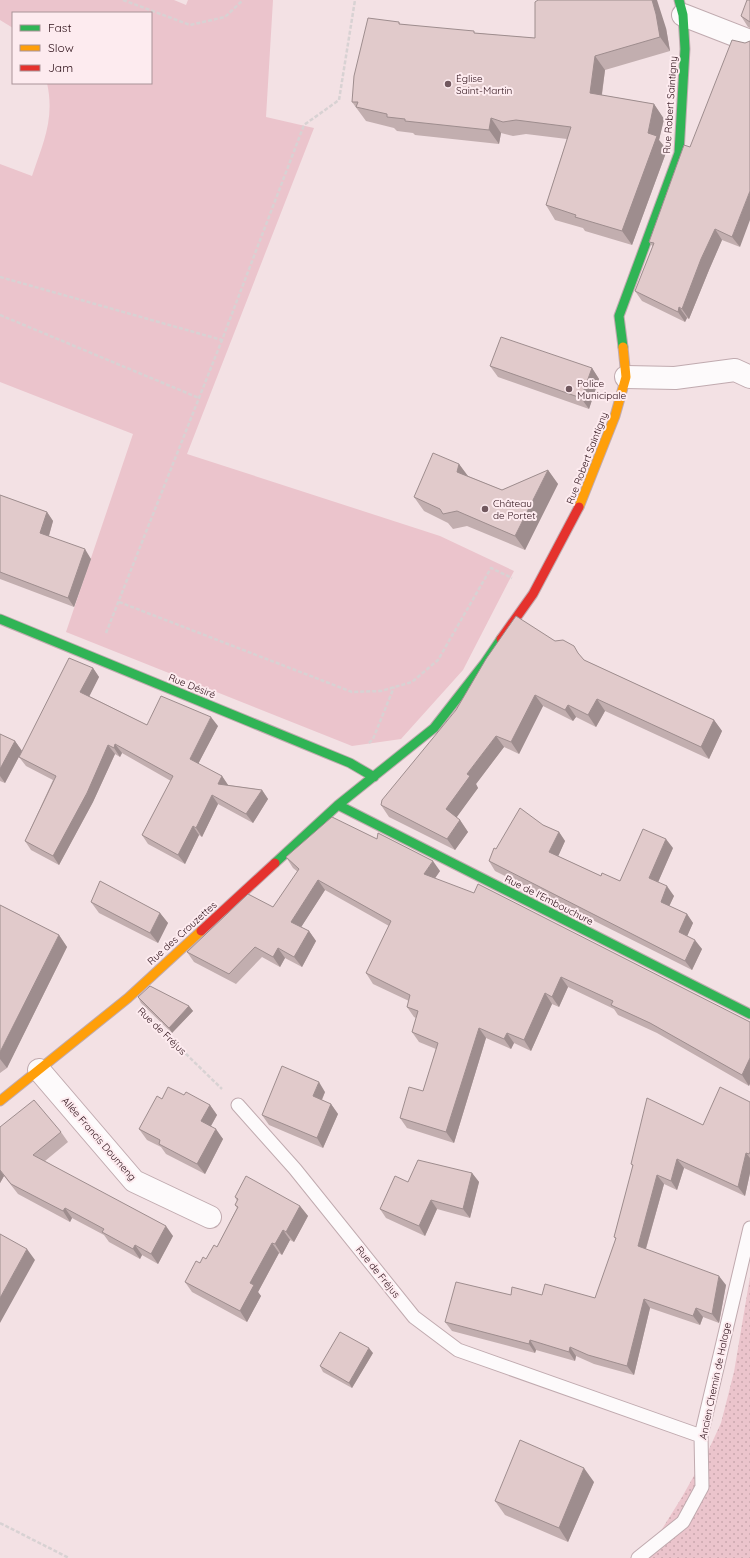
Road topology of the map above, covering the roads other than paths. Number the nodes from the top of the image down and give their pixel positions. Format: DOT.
graph roads {
  1 [pos="681,7"];
  2 [pos="750,41"];
  3 [pos="626,377"];
  4 [pos="750,377"];
  5 [pos="0,619"];
  6 [pos="374,777"];
  7 [pos="338,805"];
  8 [pos="750,1014"];
  9 [pos="39,1070"];
  10 [pos="0,1101"];
  11 [pos="238,1105"];
  12 [pos="210,1217"];
  13 [pos="750,1228"];
  14 [pos="701,1436"];
  15 [pos="638,1558"];
  1 -- 2 [label="street"];
  1 -- 3 [label="street, Rue Robert Saintigny"];
  3 -- 4 [label="street"];
  3 -- 6 [label="street, Rue Robert Saintigny"];
  5 -- 6 [label="street, Rue Désiré"];
  6 -- 7 [label="street, Rue des Crouzettes"];
  7 -- 8 [label="street, Rue de l'Embouchure"];
  7 -- 9 [label="street, Rue des Crouzettes"];
  9 -- 10 [label="street, Rue des Crouzettes"];
  9 -- 12 [label="street, Allée Francis Doumeng"];
  11 -- 14 [label="lane, Rue de Fréjus"];
  13 -- 14 [label="lane, Ancien Chemin de Halage"];
  14 -- 15 [label="lane, Ancien Chemin de Halage"];
}
